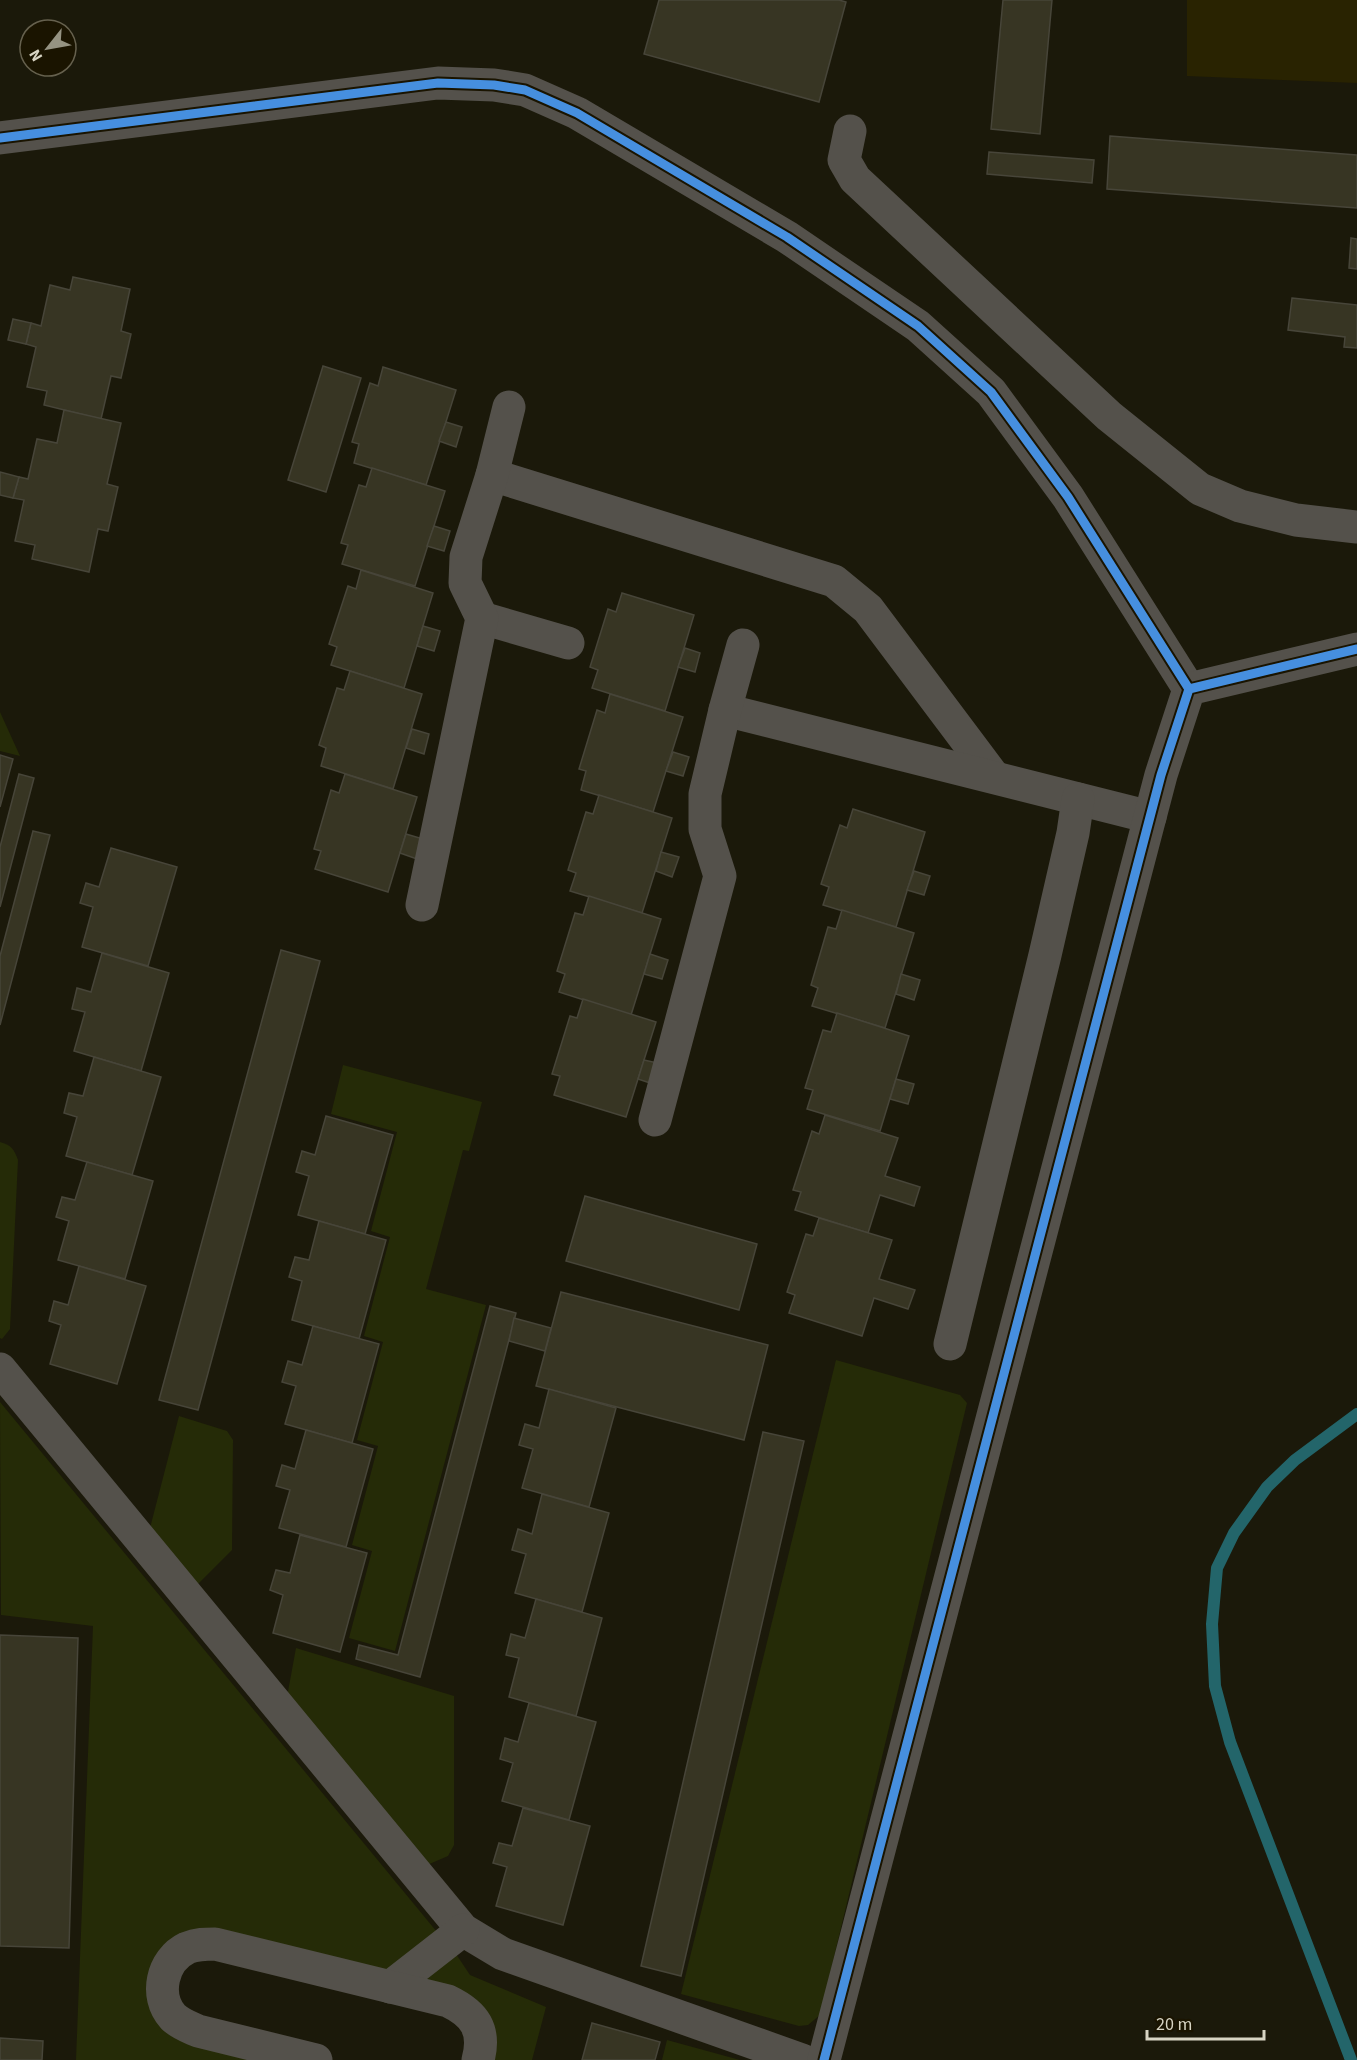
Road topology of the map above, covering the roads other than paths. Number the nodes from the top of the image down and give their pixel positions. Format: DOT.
graph roads {
  1 [pos="850,131"];
  2 [pos="0,138"];
  3 [pos="509,408"];
  4 [pos="492,475"];
  5 [pos="1357,527"];
  6 [pos="482,618"];
  7 [pos="568,643"];
  8 [pos="743,645"];
  9 [pos="1357,649"];
  10 [pos="1189,689"];
  11 [pos="725,710"];
  12 [pos="994,777"];
  13 [pos="1078,799"];
  14 [pos="1150,817"];
  15 [pos="422,905"];
  16 [pos="655,1120"];
  17 [pos="950,1344"];
  18 [pos="0,1369"];
  19 [pos="463,1930"];
  20 [pos="390,1987"];
  21 [pos="316,2060"];
  22 [pos="478,2060"];
  23 [pos="802,2060"];
  24 [pos="824,2060"];
  1 -- 5 [label="street"];
  2 -- 10 [label="street"];
  3 -- 4 [label="street"];
  4 -- 6 [label="street"];
  4 -- 12 [label="street"];
  6 -- 7 [label="street"];
  6 -- 15 [label="street"];
  8 -- 11 [label="street"];
  9 -- 10 [label="street"];
  10 -- 14 [label="street"];
  11 -- 12 [label="street"];
  11 -- 16 [label="street"];
  12 -- 13 [label="street"];
  13 -- 14 [label="street"];
  13 -- 17 [label="street"];
  14 -- 24 [label="street"];
  18 -- 19 [label="street"];
  19 -- 20 [label="street"];
  19 -- 23 [label="street"];
  20 -- 21 [label="street"];
  20 -- 22 [label="street"];
}
